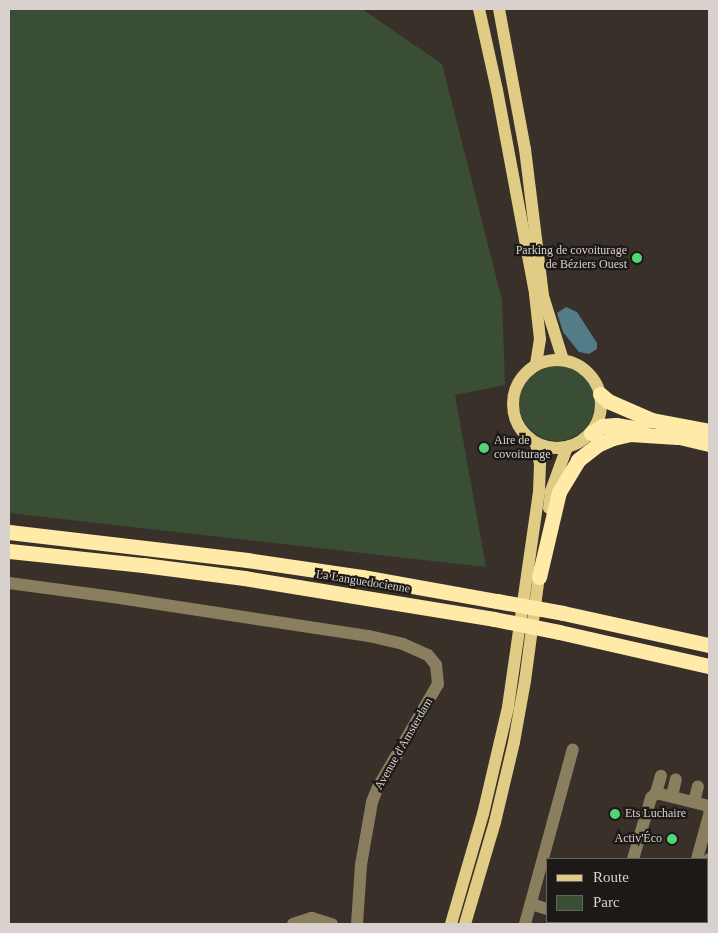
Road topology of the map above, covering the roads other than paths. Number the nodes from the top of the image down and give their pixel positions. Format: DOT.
graph roads {
  1 [pos="478,9"];
  2 [pos="499,9"];
  3 [pos="563,360"];
  4 [pos="536,364"];
  5 [pos="600,394"];
  6 [pos="709,431"];
  7 [pos="591,433"];
  8 [pos="677,437"];
  9 [pos="536,443"];
  10 [pos="709,444"];
  11 [pos="567,447"];
  12 [pos="9,532"];
  13 [pos="9,552"];
  14 [pos="539,577"];
  15 [pos="9,583"];
  16 [pos="709,645"];
  17 [pos="709,666"];
  18 [pos="573,749"];
  19 [pos="661,776"];
  20 [pos="676,780"];
  21 [pos="698,786"];
  22 [pos="656,793"];
  23 [pos="672,796"];
  24 [pos="694,802"];
  25 [pos="709,806"];
  26 [pos="709,810"];
  27 [pos="709,815"];
  28 [pos="633,858"];
  29 [pos="697,858"];
  30 [pos="531,904"];
  31 [pos="546,909"];
  32 [pos="293,924"];
  33 [pos="332,924"];
  34 [pos="357,924"];
  35 [pos="451,924"];
  36 [pos="465,924"];
  37 [pos="526,924"];
  1 -- 4 [label="main road"];
  2 -- 3 [label="main road"];
  3 -- 4 [label="main road"];
  3 -- 5 [label="main road"];
  4 -- 9 [label="main road"];
  5 -- 6 [label="highway"];
  5 -- 7 [label="main road"];
  7 -- 8 [label="highway"];
  7 -- 11 [label="main road"];
  8 -- 10 [label="highway"];
  8 -- 14 [label="highway"];
  9 -- 11 [label="main road"];
  9 -- 35 [label="main road"];
  11 -- 14 [label="main road"];
  12 -- 16 [label="highway, La Languedocienne, bridge"];
  13 -- 17 [label="highway, La Languedocienne, bridge"];
  14 -- 36 [label="main road"];
  15 -- 34 [label="street, Avenue d'Amsterdam"];
  18 -- 30 [label="street"];
  19 -- 22 [label="street"];
  20 -- 23 [label="street"];
  21 -- 24 [label="street"];
  22 -- 23 [label="street"];
  22 -- 28 [label="street"];
  23 -- 24 [label="street"];
  24 -- 25 [label="street"];
  25 -- 26 [label="street"];
  27 -- 29 [label="street"];
  30 -- 31 [label="street"];
  30 -- 37 [label="street"];
  32 -- 33 [label="street"];
}
